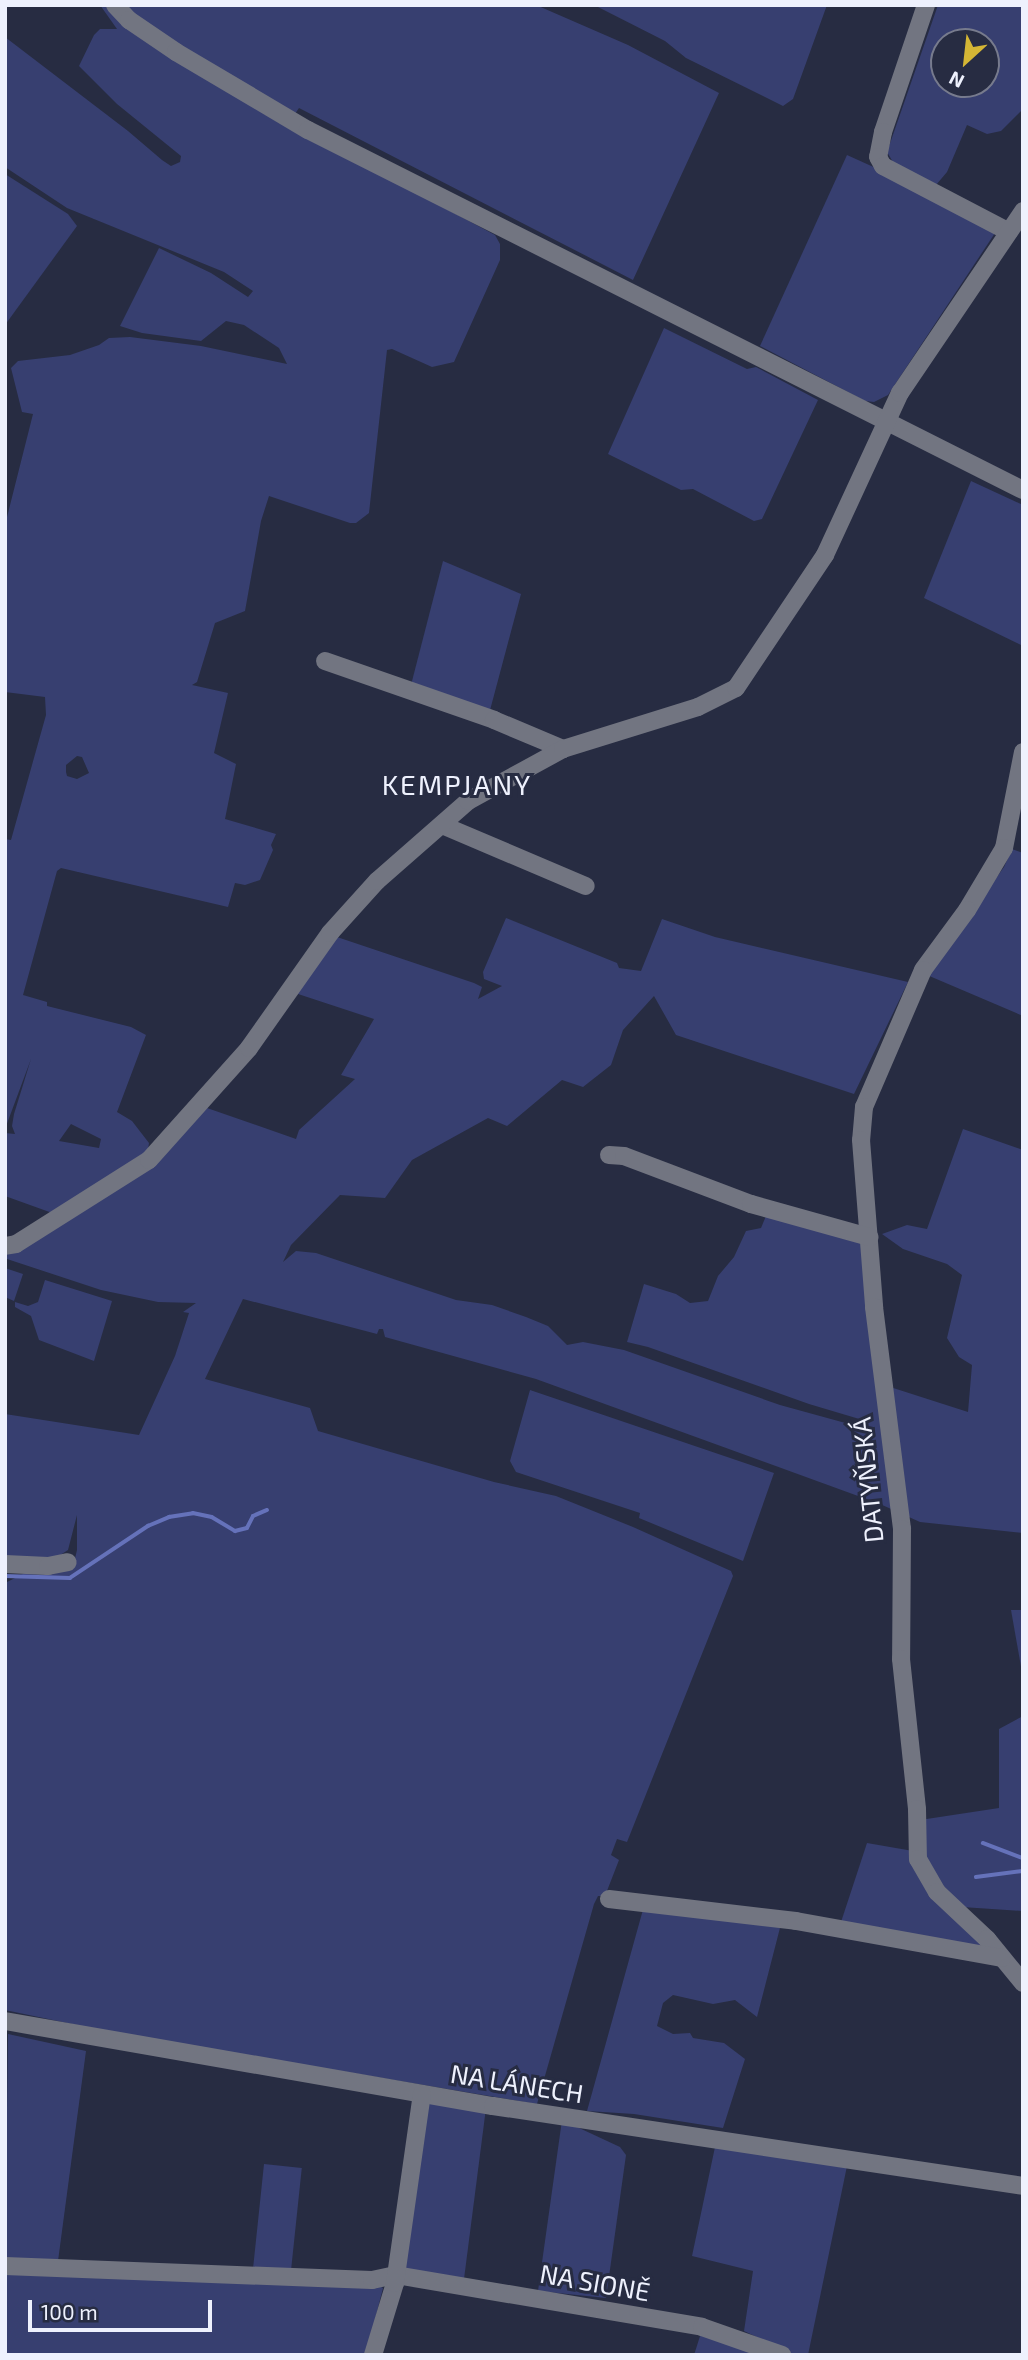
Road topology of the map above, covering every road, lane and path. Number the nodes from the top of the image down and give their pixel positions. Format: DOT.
graph roads {
  1 [pos="115,5"];
  2 [pos="926,5"];
  3 [pos="1023,211"];
  4 [pos="1009,232"];
  5 [pos="885,423"];
  6 [pos="1023,490"];
  7 [pos="325,661"];
  8 [pos="563,749"];
  9 [pos="1023,752"];
  10 [pos="442,825"];
  11 [pos="586,886"];
  12 [pos="609,1155"];
  13 [pos="869,1237"];
  14 [pos="5,1246"];
  15 [pos="68,1562"];
  16 [pos="5,1564"];
  17 [pos="609,1899"];
  18 [pos="1002,1958"];
  19 [pos="1023,1983"];
  20 [pos="5,2021"];
  21 [pos="422,2094"];
  22 [pos="1023,2186"];
  23 [pos="5,2266"];
  24 [pos="396,2275"];
  25 [pos="373,2355"];
  26 [pos="782,2355"];
  1 -- 5 [label="street"];
  2 -- 4 [label="street"];
  3 -- 4 [label="street"];
  4 -- 5 [label="street"];
  5 -- 6 [label="street"];
  5 -- 8 [label="street"];
  7 -- 8 [label="street"];
  8 -- 10 [label="street"];
  9 -- 13 [label="street, DATYŇSKÁ"];
  10 -- 11 [label="street"];
  10 -- 14 [label="street"];
  12 -- 13 [label="street"];
  13 -- 18 [label="street, DATYŇSKÁ"];
  15 -- 16 [label="street"];
  17 -- 18 [label="street"];
  18 -- 19 [label="street, DATYŇSKÁ"];
  20 -- 21 [label="street, NA LÁNECH"];
  21 -- 22 [label="street, NA LÁNECH"];
  21 -- 24 [label="street"];
  23 -- 24 [label="street, NA SIONĚ"];
  24 -- 25 [label="street"];
  24 -- 26 [label="street, NA SIONĚ"];
}
